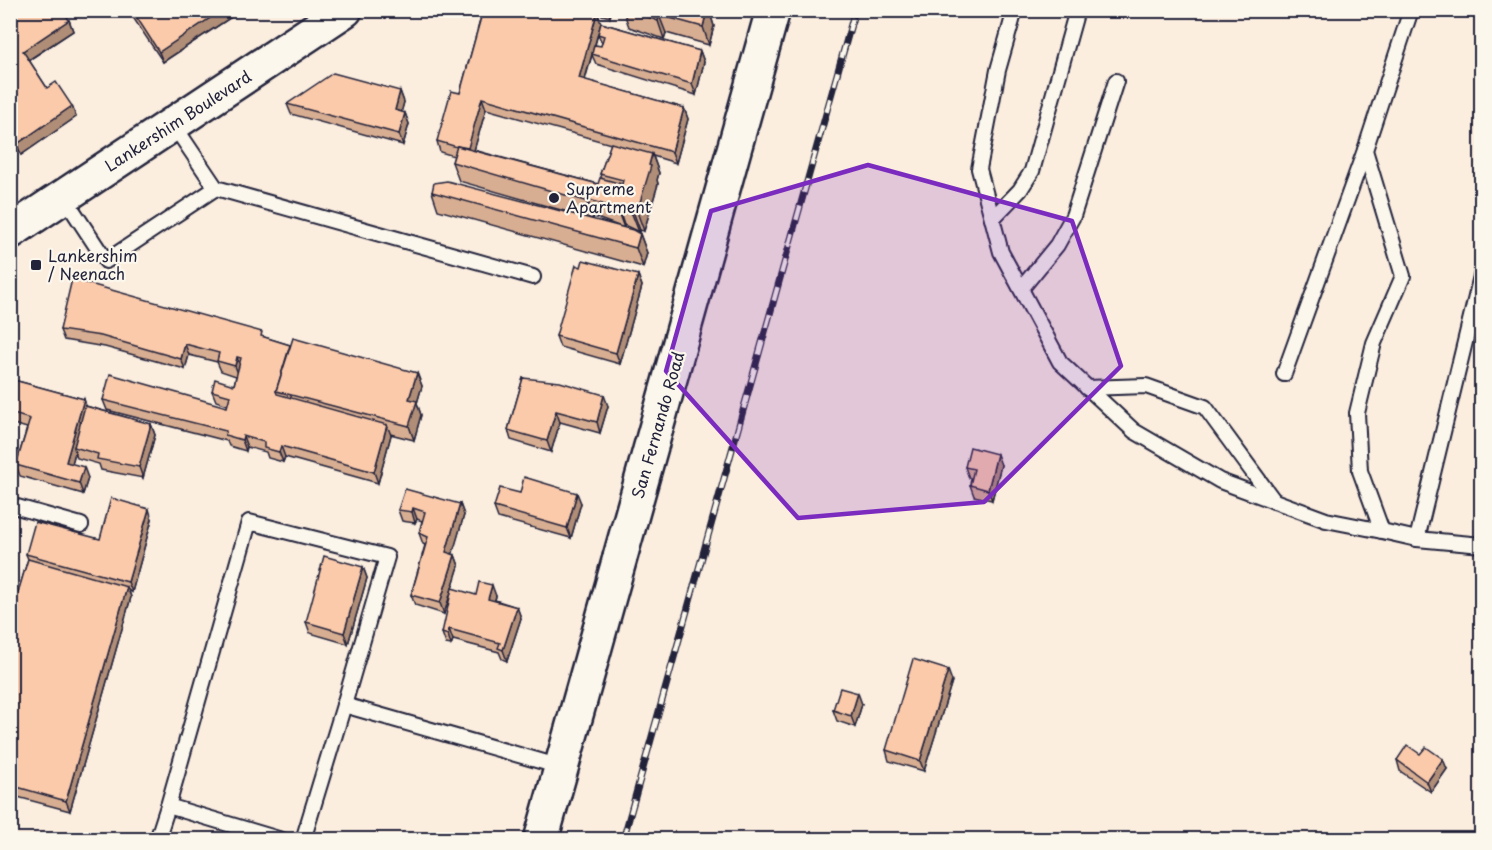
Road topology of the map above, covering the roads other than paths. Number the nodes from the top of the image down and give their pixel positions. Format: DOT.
graph roads {
  1 [pos="345,10"];
  2 [pos="773,10"];
  3 [pos="1015,10"];
  4 [pos="1077,10"];
  5 [pos="1411,10"];
  6 [pos="1116,81"];
  7 [pos="173,124"];
  8 [pos="1365,150"];
  9 [pos="216,188"];
  10 [pos="64,196"];
  11 [pos="992,219"];
  12 [pos="10,231"];
  13 [pos="1482,272"];
  14 [pos="533,277"];
  15 [pos="1021,289"];
  16 [pos="1284,374"];
  17 [pos="1087,388"];
  18 [pos="1274,501"];
  19 [pos="10,506"];
  20 [pos="81,525"];
  21 [pos="1382,531"];
  22 [pos="1417,539"];
  23 [pos="1482,545"];
  24 [pos="344,705"];
  25 [pos="562,767"];
  26 [pos="168,806"];
  27 [pos="157,840"];
  28 [pos="282,840"];
  29 [pos="303,840"];
  30 [pos="541,840"];
  1 -- 7 [label="main road, Lankershim Boulevard"];
  2 -- 25 [label="main road, San Fernando Road"];
  3 -- 11 [label="lane"];
  4 -- 11 [label="lane"];
  5 -- 8 [label="lane"];
  6 -- 15 [label="lane"];
  7 -- 9 [label="lane"];
  7 -- 10 [label="main road, Lankershim Boulevard"];
  8 -- 16 [label="lane"];
  8 -- 21 [label="lane"];
  9 -- 10 [label="lane"];
  9 -- 14 [label="lane"];
  10 -- 12 [label="main road, Lankershim Boulevard"];
  11 -- 15 [label="lane"];
  13 -- 22 [label="lane"];
  15 -- 17 [label="lane"];
  17 -- 18 [label="lane"];
  17 -- 18 [label="lane"];
  18 -- 21 [label="lane"];
  19 -- 20 [label="lane"];
  21 -- 22 [label="lane"];
  22 -- 23 [label="lane"];
  24 -- 25 [label="lane"];
  24 -- 26 [label="lane"];
  24 -- 29 [label="lane"];
  25 -- 30 [label="main road, San Fernando Road"];
  26 -- 27 [label="lane"];
  26 -- 28 [label="lane"];
}
